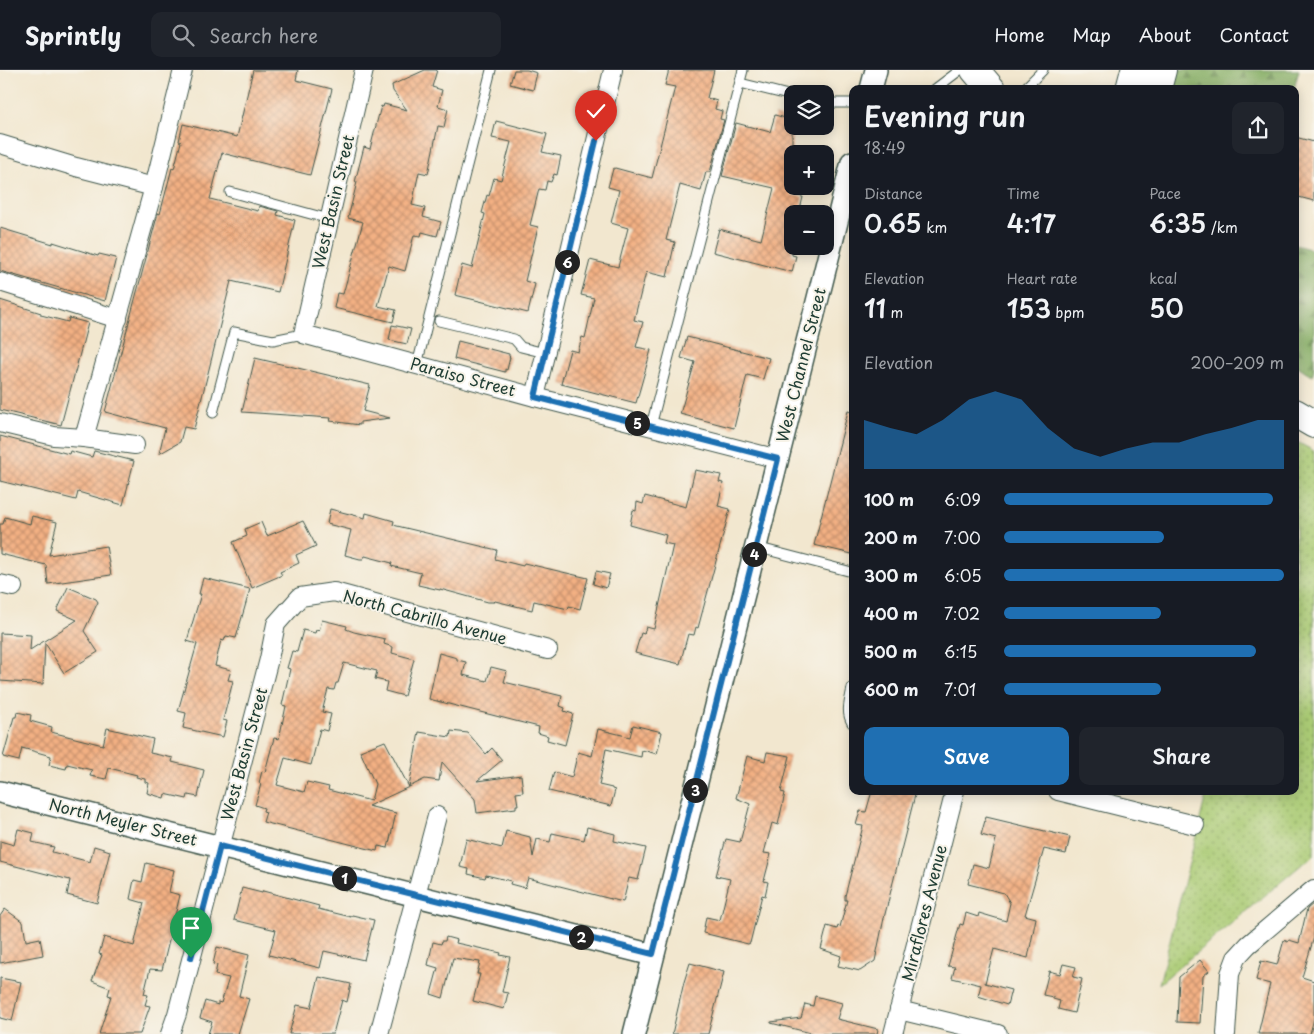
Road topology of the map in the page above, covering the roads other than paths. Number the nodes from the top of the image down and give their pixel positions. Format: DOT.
graph roads {
  1 [pos="183,70"];
  2 [pos="364,70"];
  3 [pos="491,70"];
  4 [pos="613,70"];
  5 [pos="743,70"];
  6 [pos="876,70"];
  7 [pos="960,70"];
  8 [pos="975,70"];
  9 [pos="1043,70"];
  10 [pos="1135,70"];
  11 [pos="1162,70"];
  12 [pos="740,82"];
  13 [pos="872,85"];
  14 [pos="940,85"];
  15 [pos="988,85"];
  16 [pos="1028,85"];
  17 [pos="1131,85"];
  18 [pos="1158,85"];
  19 [pos="784,94"];
  20 [pos="834,103"];
  21 [pos="849,103"];
  22 [pos="0,144"];
  23 [pos="849,174"];
  24 [pos="154,187"];
  25 [pos="230,192"];
  26 [pos="329,219"];
  27 [pos="0,282"];
  28 [pos="118,319"];
  29 [pos="440,321"];
  30 [pos="303,334"];
  31 [pos="546,353"];
  32 [pos="417,365"];
  33 [pos="535,397"];
  34 [pos="213,413"];
  35 [pos="1299,415"];
  36 [pos="0,423"];
  37 [pos="1314,424"];
  38 [pos="651,426"];
  39 [pos="84,438"];
  40 [pos="136,446"];
  41 [pos="778,459"];
  42 [pos="756,547"];
  43 [pos="849,571"];
  44 [pos="300,596"];
  45 [pos="548,650"];
  46 [pos="0,792"];
  47 [pos="953,795"];
  48 [pos="1074,795"];
  49 [pos="438,816"];
  50 [pos="1196,826"];
  51 [pos="220,846"];
  52 [pos="1314,889"];
  53 [pos="417,896"];
  54 [pos="653,954"];
  55 [pos="900,1010"];
  56 [pos="170,1034"];
  57 [pos="379,1034"];
  58 [pos="634,1034"];
  59 [pos="893,1034"];
  60 [pos="998,1034"];
  61 [pos="1226,1034"];
  1 -- 24 [label="street"];
  2 -- 26 [label="street, West Basin Street"];
  3 -- 32 [label="lane"];
  4 -- 31 [label="street"];
  5 -- 12 [label="lane"];
  6 -- 13 [label="street"];
  7 -- 14 [label="lane"];
  8 -- 15 [label="main road"];
  9 -- 16 [label="lane"];
  10 -- 17 [label="main road"];
  11 -- 18 [label="main road"];
  12 -- 19 [label="lane"];
  12 -- 38 [label="lane"];
  20 -- 21 [label="lane"];
  22 -- 24 [label="street"];
  23 -- 41 [label="street, West Channel Street"];
  24 -- 28 [label="street"];
  25 -- 26 [label="lane"];
  26 -- 30 [label="street, West Basin Street"];
  27 -- 28 [label="street"];
  28 -- 39 [label="street"];
  29 -- 31 [label="lane"];
  30 -- 32 [label="street, Paraiso Street"];
  30 -- 34 [label="lane, Paraiso Street"];
  31 -- 33 [label="street"];
  32 -- 33 [label="street, Paraiso Street"];
  33 -- 38 [label="street, Paraiso Street"];
  35 -- 37 [label="main road"];
  36 -- 39 [label="street"];
  38 -- 41 [label="street, Paraiso Street"];
  39 -- 40 [label="street"];
  41 -- 42 [label="street, West Channel Street"];
  42 -- 43 [label="lane"];
  42 -- 54 [label="street, West Channel Street"];
  44 -- 45 [label="street, North Cabrillo Avenue"];
  44 -- 51 [label="street, West Basin Street"];
  46 -- 51 [label="street, North Meyler Street"];
  47 -- 55 [label="street, Miraflores Avenue"];
  48 -- 50 [label="street"];
  49 -- 53 [label="street"];
  51 -- 53 [label="street, North Meyler Street"];
  51 -- 56 [label="street, West Basin Street"];
  52 -- 61 [label="street"];
  53 -- 54 [label="street, North Meyler Street"];
  53 -- 57 [label="street"];
  54 -- 58 [label="street, West Channel Street"];
  55 -- 59 [label="street, Miraflores Avenue"];
  55 -- 60 [label="street"];
}
